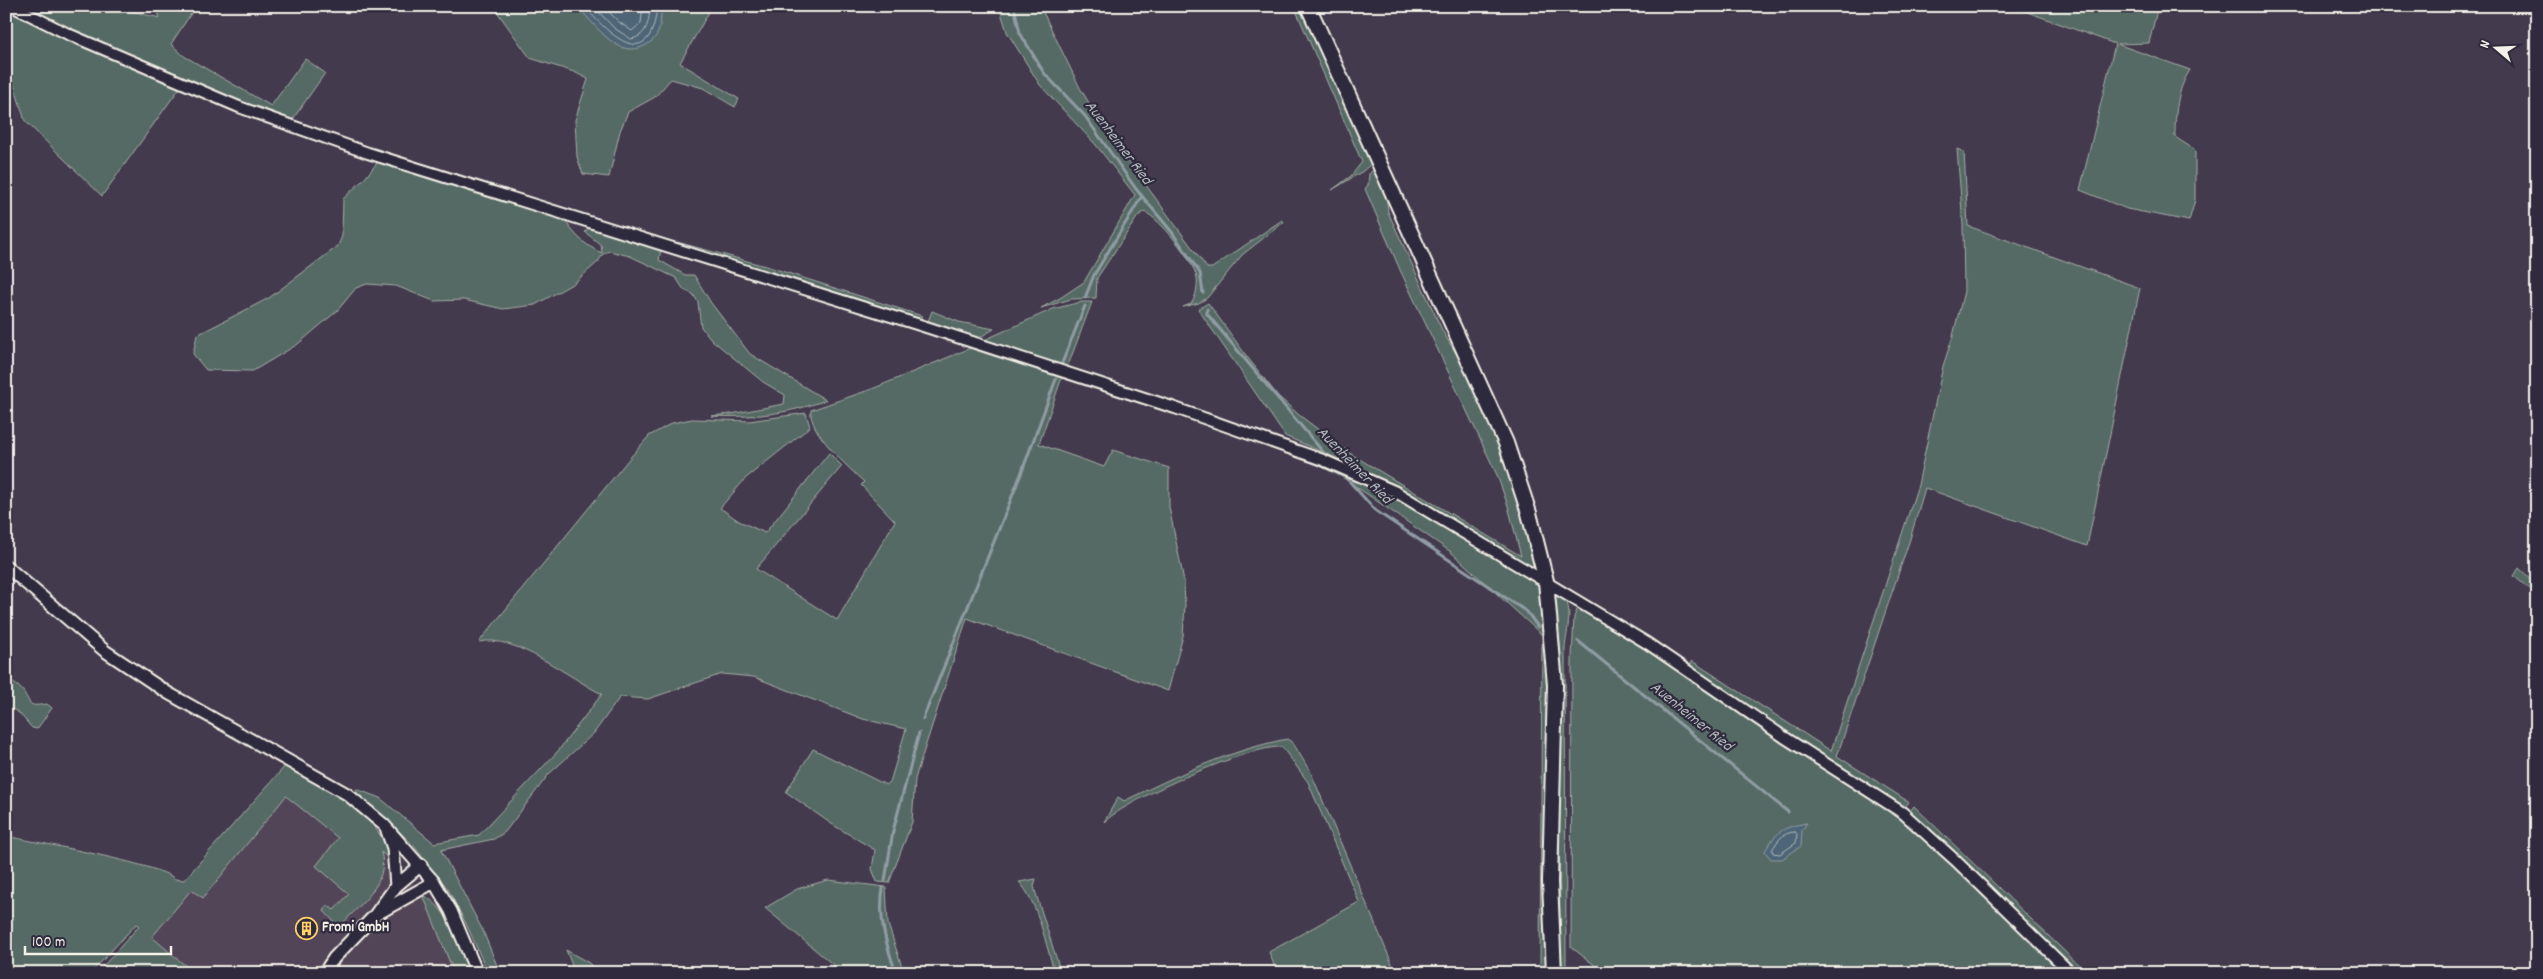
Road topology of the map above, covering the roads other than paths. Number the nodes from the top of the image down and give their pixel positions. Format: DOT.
graph roads {
  1 [pos="12,6"];
  2 [pos="1308,6"];
  3 [pos="6,566"];
  4 [pos="1546,581"];
  5 [pos="384,825"];
  6 [pos="421,865"];
  7 [pos="434,882"];
  8 [pos="396,886"];
  9 [pos="375,915"];
  10 [pos="324,973"];
  11 [pos="477,973"];
  12 [pos="1554,973"];
  13 [pos="2072,973"];
  1 -- 4 [label="street"];
  2 -- 4 [label="main road"];
  3 -- 5 [label="street"];
  4 -- 12 [label="main road"];
  4 -- 13 [label="street"];
  5 -- 6 [label="street"];
  5 -- 8 [label="street"];
  6 -- 7 [label="street"];
  6 -- 8 [label="street"];
  7 -- 9 [label="street"];
  7 -- 11 [label="street"];
  8 -- 9 [label="street"];
  9 -- 10 [label="street"];
}
